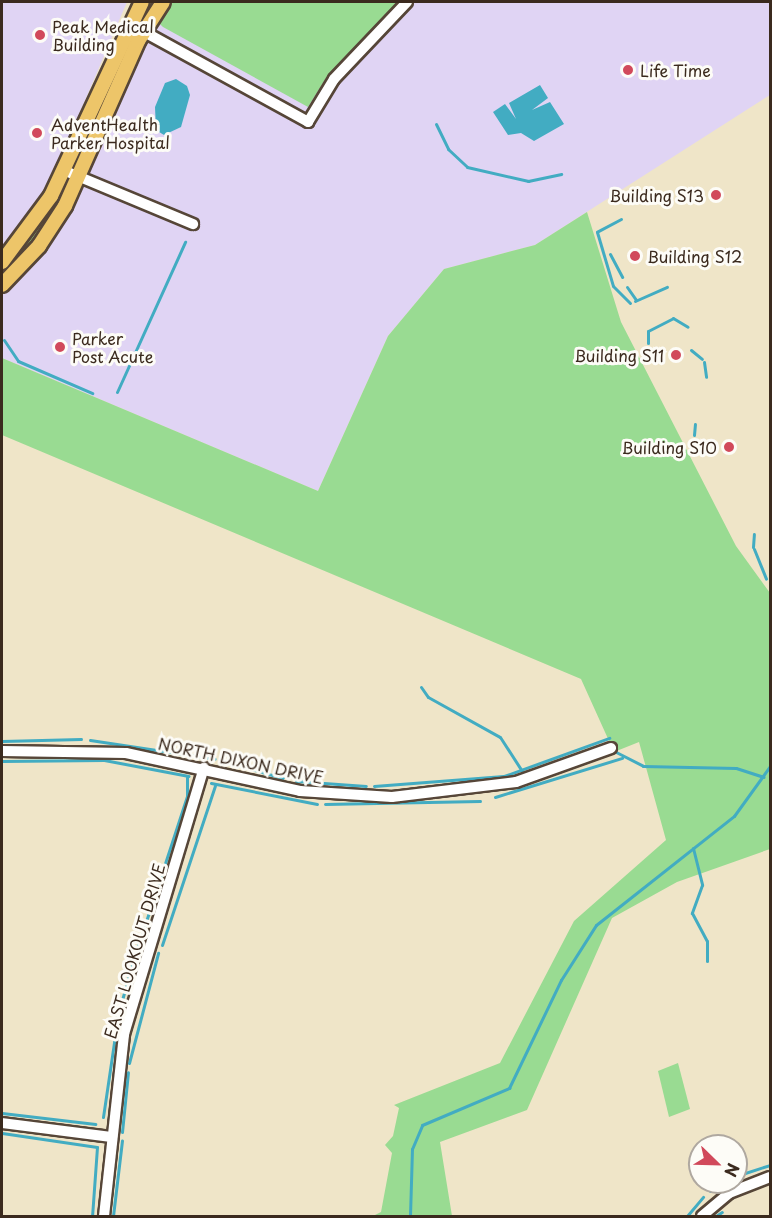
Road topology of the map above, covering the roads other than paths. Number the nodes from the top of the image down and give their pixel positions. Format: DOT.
graph roads {
  1 [pos="142,2"];
  2 [pos="163,2"];
  3 [pos="407,2"];
  4 [pos="128,24"];
  5 [pos="143,32"];
  6 [pos="63,170"];
  7 [pos="80,177"];
  8 [pos="193,224"];
  9 [pos="2,262"];
  10 [pos="2,285"];
  11 [pos="611,748"];
  12 [pos="2,751"];
  13 [pos="204,768"];
  14 [pos="2,1124"];
  15 [pos="112,1137"];
  16 [pos="771,1177"];
  17 [pos="104,1216"];
  18 [pos="702,1216"];
  1 -- 4 [label="main road"];
  2 -- 5 [label="main road"];
  3 -- 5 [label="street"];
  4 -- 5 [label="street"];
  4 -- 6 [label="main road"];
  5 -- 7 [label="main road"];
  6 -- 7 [label="street"];
  6 -- 9 [label="main road"];
  7 -- 8 [label="street"];
  7 -- 10 [label="main road"];
  11 -- 13 [label="street, NORTH DIXON DRIVE"];
  12 -- 13 [label="street, NORTH DIXON DRIVE"];
  13 -- 15 [label="street, EAST LOOKOUT DRIVE"];
  14 -- 15 [label="street"];
  15 -- 17 [label="street, EAST LOOKOUT DRIVE"];
  16 -- 18 [label="street"];
}
